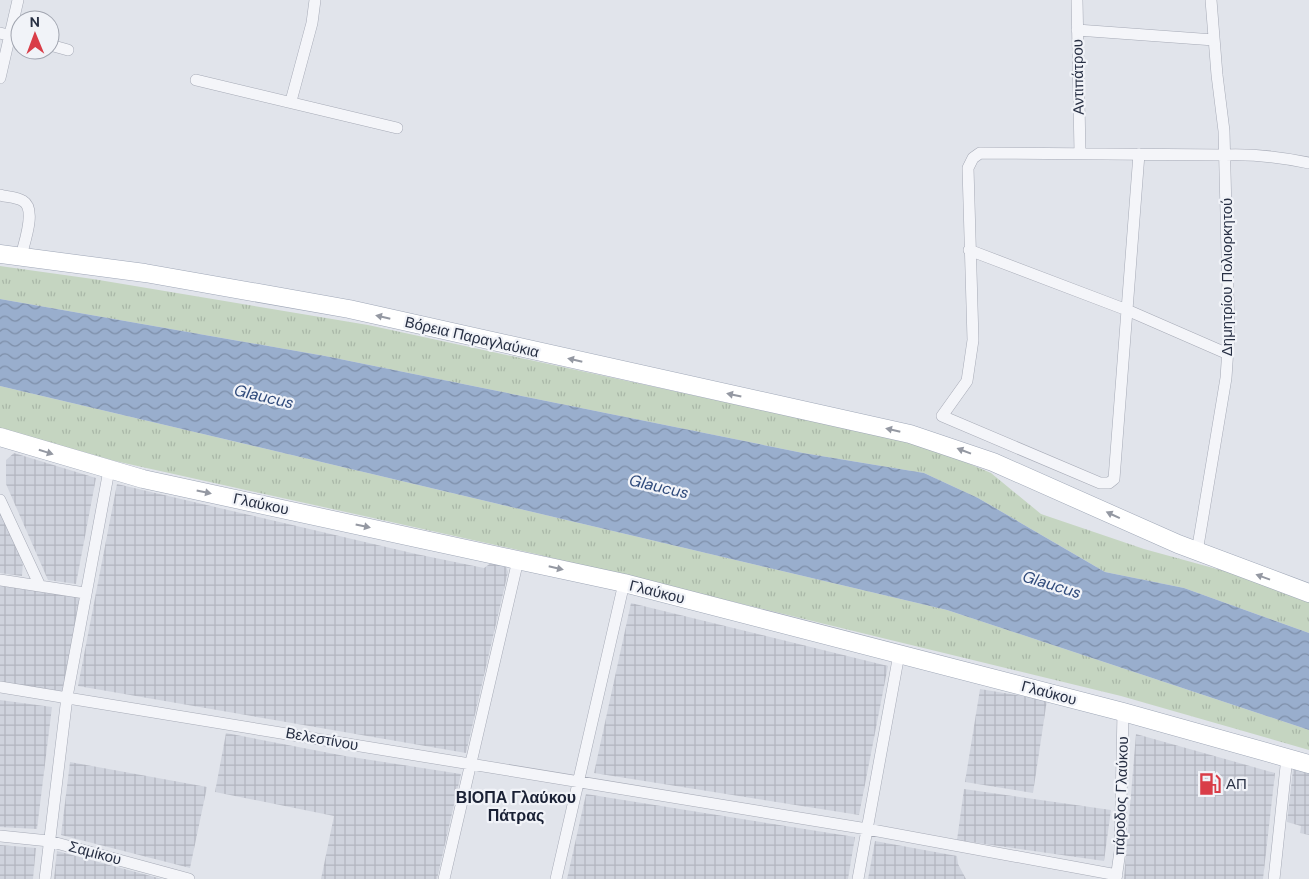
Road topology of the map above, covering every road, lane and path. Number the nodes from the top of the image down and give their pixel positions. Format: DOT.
graph roads {
  1 [pos="315,0"];
  2 [pos="1077,0"];
  3 [pos="1211,0"];
  4 [pos="1077,30"];
  5 [pos="10,35"];
  6 [pos="1214,40"];
  7 [pos="60,48"];
  8 [pos="68,50"];
  9 [pos="0,78"];
  10 [pos="196,80"];
  11 [pos="291,101"];
  12 [pos="397,128"];
  13 [pos="1080,153"];
  14 [pos="1139,154"];
  15 [pos="1225,155"];
  16 [pos="1309,163"];
  17 [pos="0,196"];
  18 [pos="969,250"];
  19 [pos="0,254"];
  20 [pos="21,256"];
  21 [pos="1127,310"];
  22 [pos="1228,354"];
  23 [pos="0,437"];
  24 [pos="109,470"];
  25 [pos="0,500"];
  26 [pos="1197,552"];
  27 [pos="518,560"];
  28 [pos="0,580"];
  29 [pos="624,583"];
  30 [pos="40,586"];
  31 [pos="85,593"];
  32 [pos="1309,593"];
  33 [pos="899,654"];
  34 [pos="0,687"];
  35 [pos="67,697"];
  36 [pos="1124,712"];
  37 [pos="1287,757"];
  38 [pos="471,764"];
  39 [pos="1309,764"];
  40 [pos="578,783"];
  41 [pos="867,828"];
  42 [pos="0,836"];
  43 [pos="49,841"];
  44 [pos="1116,877"];
  45 [pos="45,879"];
  46 [pos="189,879"];
  47 [pos="444,879"];
  48 [pos="556,879"];
  49 [pos="858,879"];
  50 [pos="1274,879"];
  1 -- 11 [label="street"];
  2 -- 4 [label="street, Αντιπάτρου"];
  3 -- 6 [label="street, Δημητρίου Πολιορκητού"];
  4 -- 6 [label="street"];
  4 -- 13 [label="street, Αντιπάτρου"];
  5 -- 9 [label="street"];
  6 -- 15 [label="street, Δημητρίου Πολιορκητού"];
  7 -- 8 [label="street"];
  10 -- 11 [label="street"];
  11 -- 12 [label="street"];
  13 -- 14 [label="street"];
  13 -- 18 [label="street"];
  14 -- 15 [label="street"];
  14 -- 21 [label="street"];
  15 -- 16 [label="street"];
  15 -- 22 [label="street, Δημητρίου Πολιορκητού"];
  17 -- 20 [label="street"];
  18 -- 21 [label="street"];
  18 -- 21 [label="street"];
  19 -- 20 [label="main road, Βόρεια Παραγλαύκια"];
  26 -- 20 [label="main road, Βόρεια Παραγλαύκια, one-way"];
  21 -- 22 [label="street"];
  22 -- 26 [label="street, Δημητρίου Πολιορκητού"];
  23 -- 24 [label="main road, Γλαύκου, one-way"];
  24 -- 27 [label="main road, Γλαύκου, one-way"];
  24 -- 31 [label="street"];
  25 -- 30 [label="street"];
  32 -- 26 [label="main road, Βόρεια Παραγλαύκια, one-way"];
  27 -- 29 [label="main road, Γλαύκου, one-way"];
  27 -- 38 [label="street"];
  28 -- 30 [label="street"];
  29 -- 33 [label="main road, Γλαύκου"];
  29 -- 40 [label="street"];
  30 -- 31 [label="street"];
  31 -- 35 [label="street"];
  33 -- 36 [label="main road, Γλαύκου"];
  33 -- 41 [label="street"];
  34 -- 35 [label="street, Βελεστίνου"];
  35 -- 38 [label="street, Βελεστίνου"];
  35 -- 43 [label="street"];
  36 -- 37 [label="main road, Γλαύκου"];
  36 -- 44 [label="street, πάροδος Γλαύκου"];
  37 -- 39 [label="main road, Γλαύκου"];
  37 -- 50 [label="street"];
  38 -- 40 [label="street, Βελεστίνου"];
  38 -- 47 [label="street"];
  40 -- 41 [label="street, Βελεστίνου"];
  40 -- 48 [label="street"];
  41 -- 44 [label="street, Βελεστίνου"];
  41 -- 49 [label="street"];
  42 -- 43 [label="street, Σαμίκου"];
  43 -- 45 [label="street"];
  43 -- 46 [label="street, Σαμίκου"];
}
